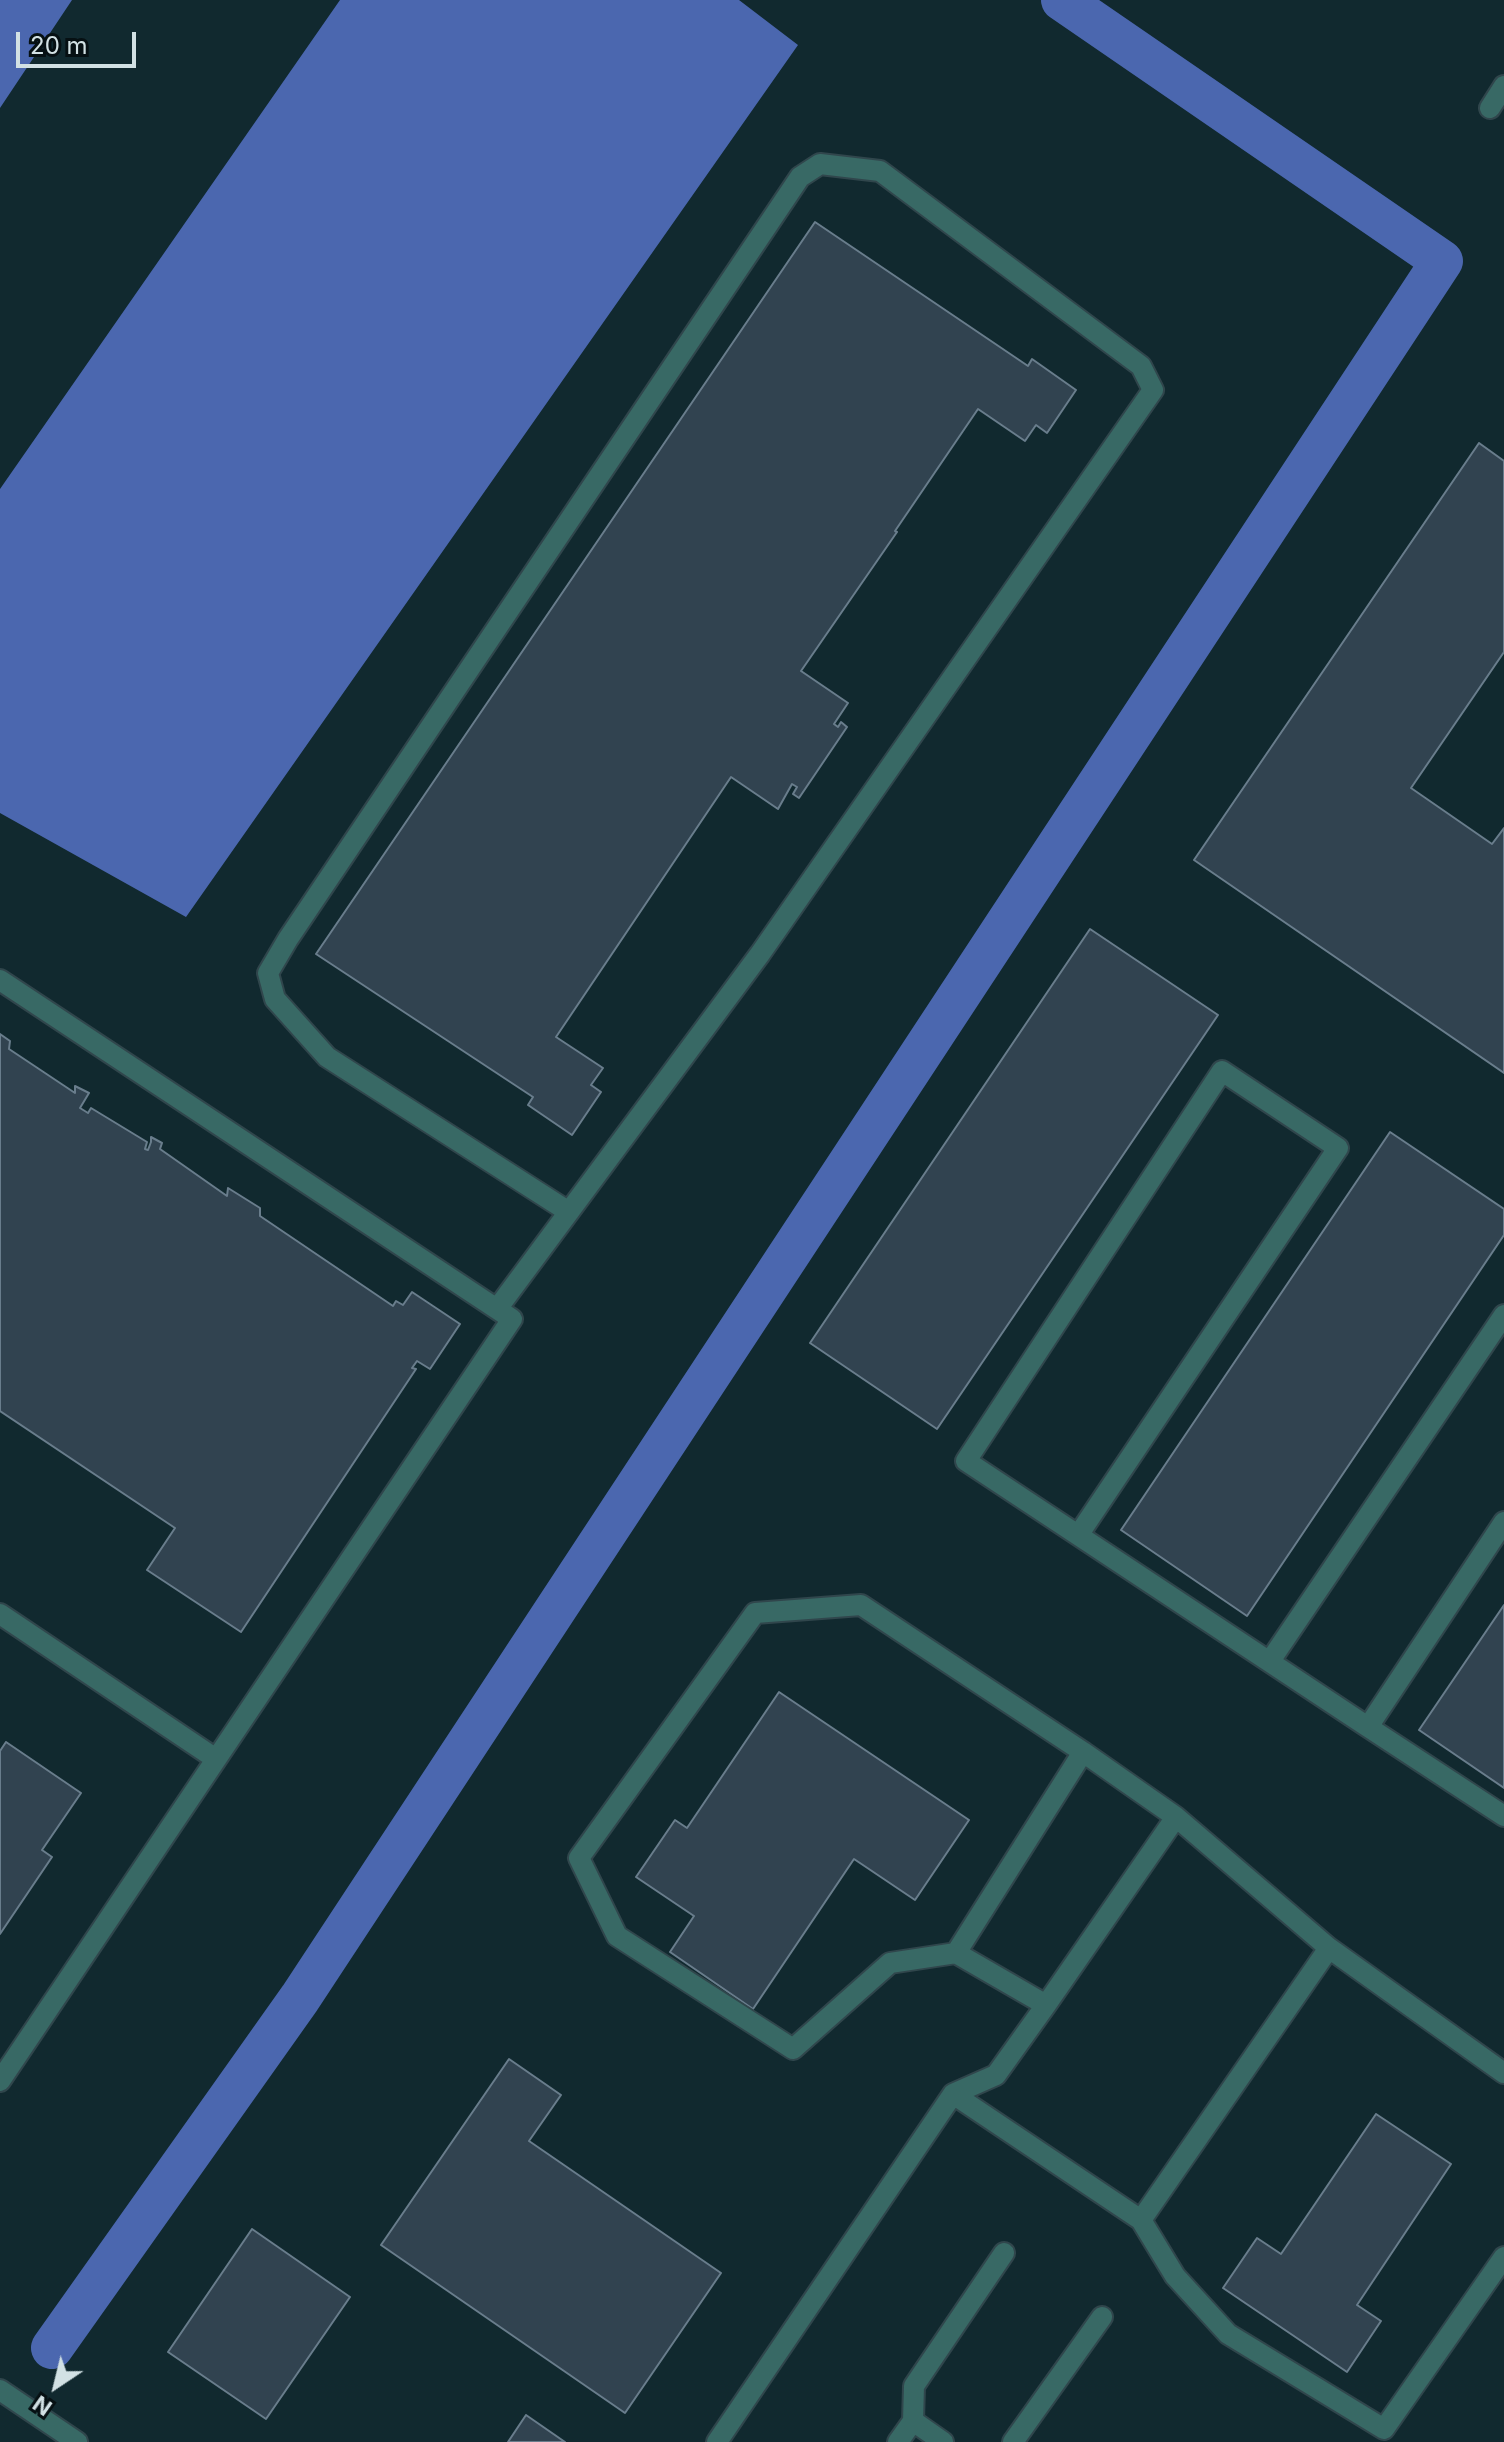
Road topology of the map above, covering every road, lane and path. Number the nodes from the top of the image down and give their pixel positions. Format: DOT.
graph roads {
  1 [pos="1504,86"];
  2 [pos="1490,108"];
  3 [pos="0,980"];
  4 [pos="569,1212"];
  5 [pos="497,1309"];
  6 [pos="1504,1315"];
  7 [pos="1504,1522"];
  8 [pos="1079,1534"];
  9 [pos="0,1614"];
  10 [pos="1270,1661"];
  11 [pos="1368,1727"];
  12 [pos="1083,1752"];
  13 [pos="216,1759"];
  14 [pos="1504,1816"];
  15 [pos="1176,1817"];
  16 [pos="1329,1948"];
  17 [pos="956,1953"];
  18 [pos="1046,2005"];
  19 [pos="1504,2073"];
  20 [pos="0,2081"];
  21 [pos="953,2094"];
  22 [pos="1141,2220"];
  23 [pos="1004,2253"];
  24 [pos="1504,2257"];
  25 [pos="1102,2317"];
  26 [pos="0,2390"];
  27 [pos="913,2421"];
  28 [pos="77,2442"];
  29 [pos="717,2442"];
  30 [pos="898,2442"];
  31 [pos="943,2442"];
  32 [pos="1013,2442"];
  1 -- 2 [label="street"];
  3 -- 5 [label="street"];
  4 -- 4 [label="street"];
  4 -- 5 [label="street"];
  5 -- 13 [label="street"];
  6 -- 10 [label="street"];
  7 -- 11 [label="street"];
  8 -- 8 [label="street"];
  8 -- 10 [label="street"];
  9 -- 13 [label="street"];
  10 -- 11 [label="street"];
  11 -- 14 [label="street"];
  12 -- 15 [label="street"];
  12 -- 17 [label="street"];
  12 -- 17 [label="street"];
  13 -- 20 [label="street"];
  15 -- 16 [label="street"];
  15 -- 18 [label="street"];
  16 -- 19 [label="street"];
  16 -- 22 [label="street"];
  17 -- 18 [label="street"];
  18 -- 21 [label="street"];
  21 -- 22 [label="street"];
  21 -- 29 [label="street"];
  22 -- 24 [label="street"];
  23 -- 27 [label="street"];
  25 -- 32 [label="street"];
  26 -- 28 [label="street"];
  27 -- 30 [label="street"];
  27 -- 31 [label="street"];
}
